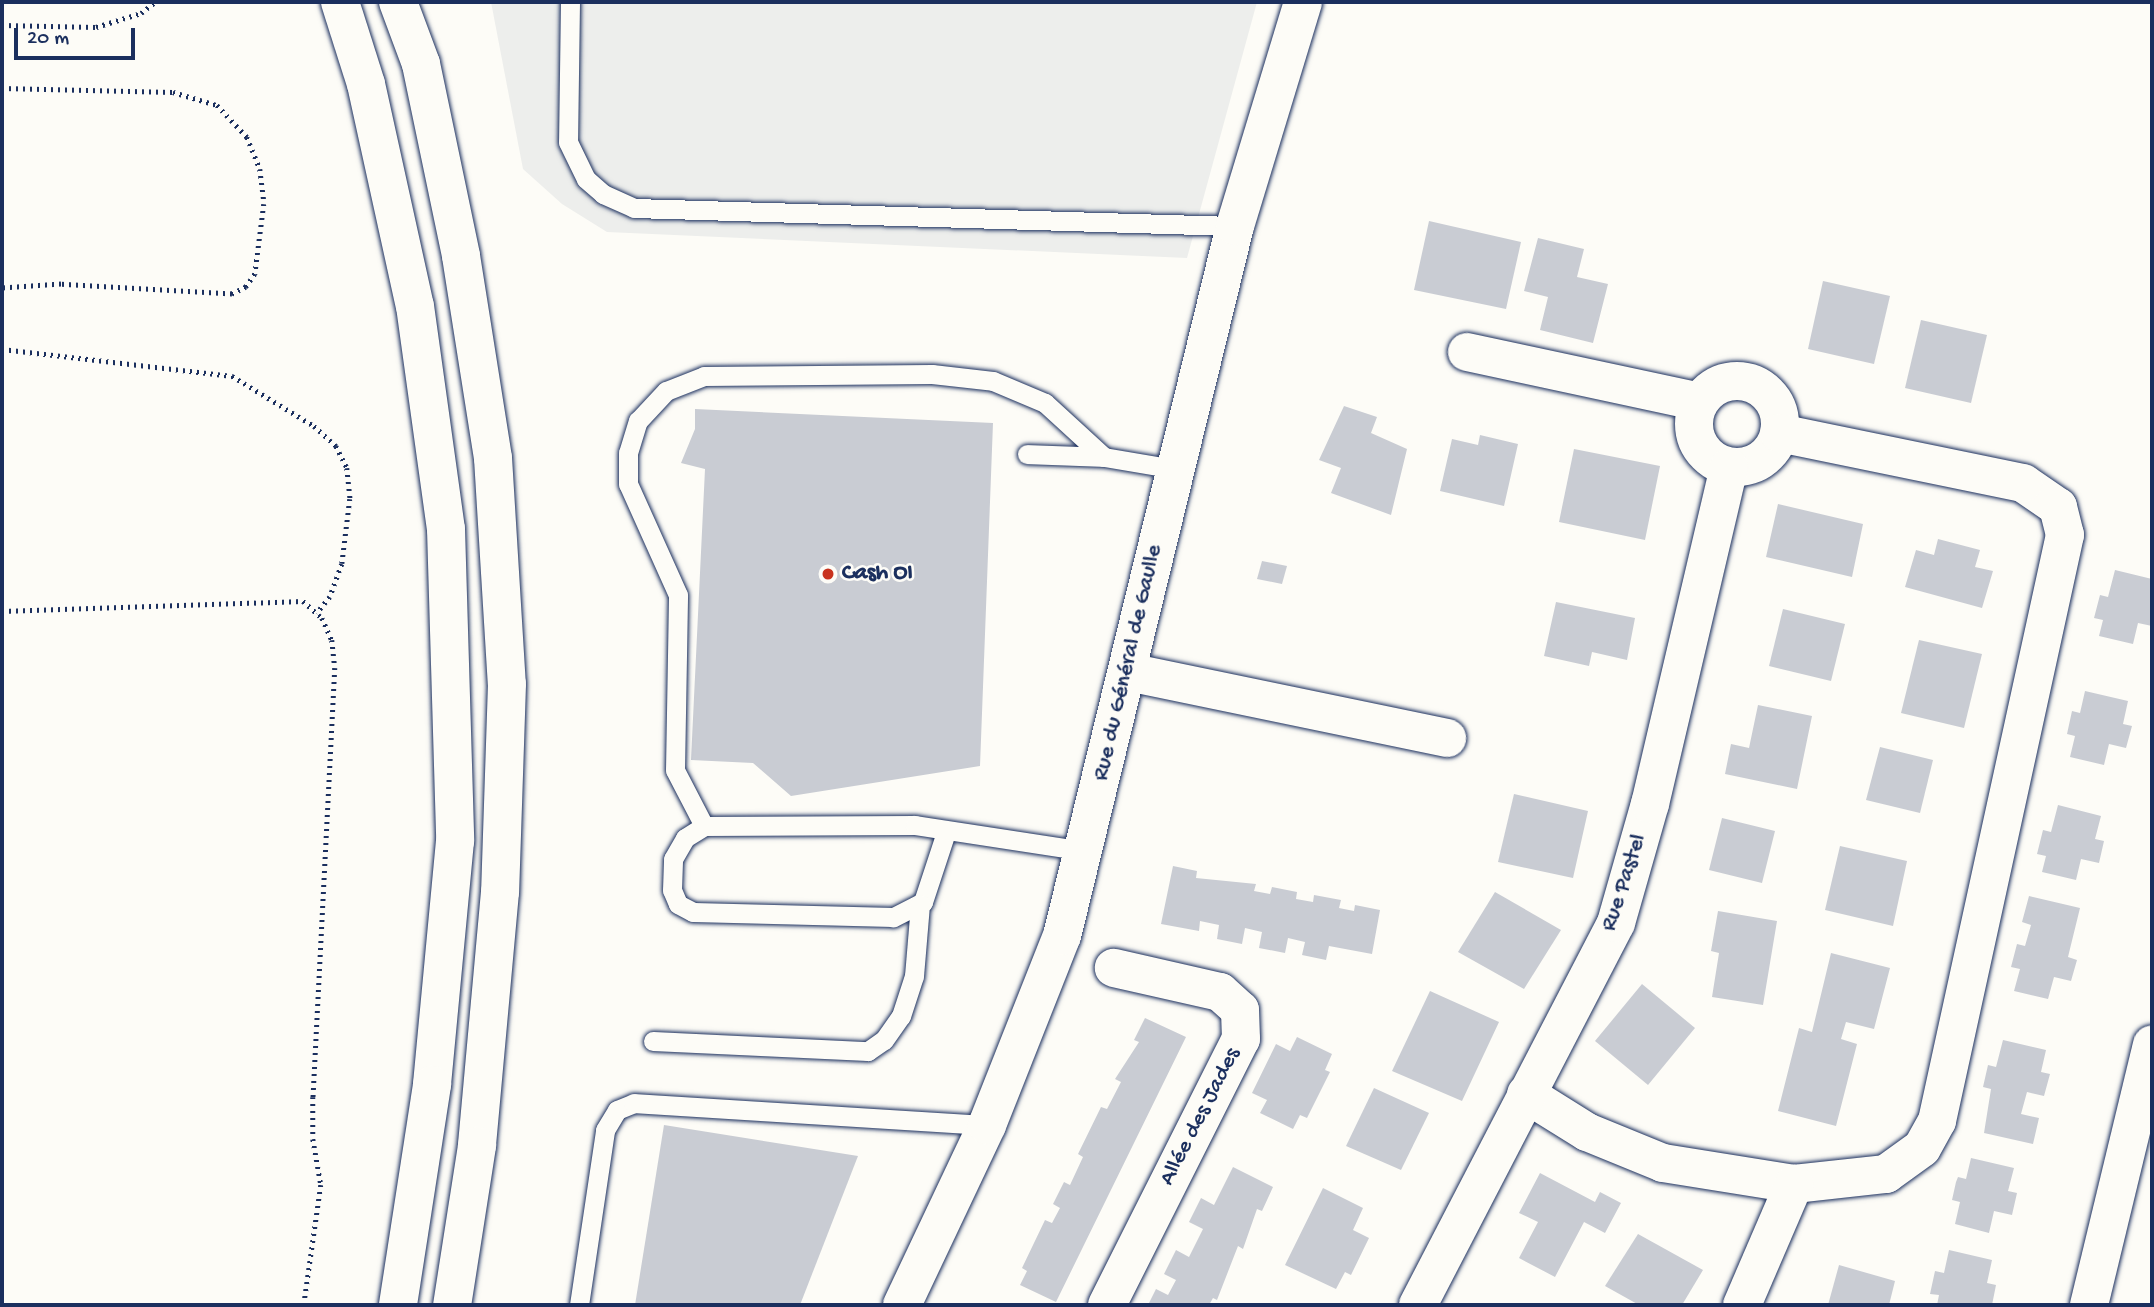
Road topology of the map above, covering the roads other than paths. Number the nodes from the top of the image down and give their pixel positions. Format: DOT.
graph roads {
  1 [pos="340,2"];
  2 [pos="398,2"];
  3 [pos="570,2"];
  4 [pos="1303,2"];
  5 [pos="1235,226"];
  6 [pos="1467,352"];
  7 [pos="1700,402"];
  8 [pos="1779,433"];
  9 [pos="1027,454"];
  10 [pos="1104,457"];
  11 [pos="1729,467"];
  12 [pos="1175,469"];
  13 [pos="1128,672"];
  14 [pos="1447,738"];
  15 [pos="704,826"];
  16 [pos="946,832"];
  17 [pos="1084,852"];
  18 [pos="920,904"];
  19 [pos="1114,968"];
  20 [pos="653,1041"];
  21 [pos="2152,1044"];
  22 [pos="1526,1094"];
  23 [pos="987,1125"];
  24 [pos="1794,1184"];
  25 [pos="398,1305"];
  26 [pos="452,1305"];
  27 [pos="579,1305"];
  28 [pos="902,1305"];
  29 [pos="1107,1305"];
  30 [pos="1418,1305"];
  31 [pos="1742,1305"];
  32 [pos="2089,1305"];
  1 -- 25 [label="main road"];
  2 -- 26 [label="main road"];
  3 -- 5 [label="lane"];
  4 -- 5 [label="main road, Rue du Général de Gaulle"];
  5 -- 12 [label="main road, Rue du Général de Gaulle"];
  6 -- 7 [label="main road"];
  7 -- 8 [label="main road"];
  7 -- 11 [label="main road"];
  8 -- 11 [label="main road"];
  8 -- 24 [label="main road"];
  9 -- 10 [label="lane"];
  10 -- 12 [label="lane"];
  10 -- 15 [label="lane"];
  11 -- 22 [label="main road, Rue Pastel"];
  12 -- 13 [label="main road, Rue du Général de Gaulle"];
  13 -- 14 [label="main road"];
  13 -- 17 [label="main road, Rue du Général de Gaulle"];
  15 -- 16 [label="lane"];
  15 -- 18 [label="lane"];
  16 -- 17 [label="lane"];
  16 -- 18 [label="lane"];
  17 -- 23 [label="main road, Rue du Général de Gaulle"];
  18 -- 20 [label="lane"];
  19 -- 29 [label="main road, Allée des Jades"];
  21 -- 32 [label="main road"];
  22 -- 24 [label="main road"];
  22 -- 30 [label="main road, Rue Pastel"];
  23 -- 27 [label="lane"];
  23 -- 28 [label="main road, Rue du Général de Gaulle"];
  24 -- 31 [label="main road"];
}
